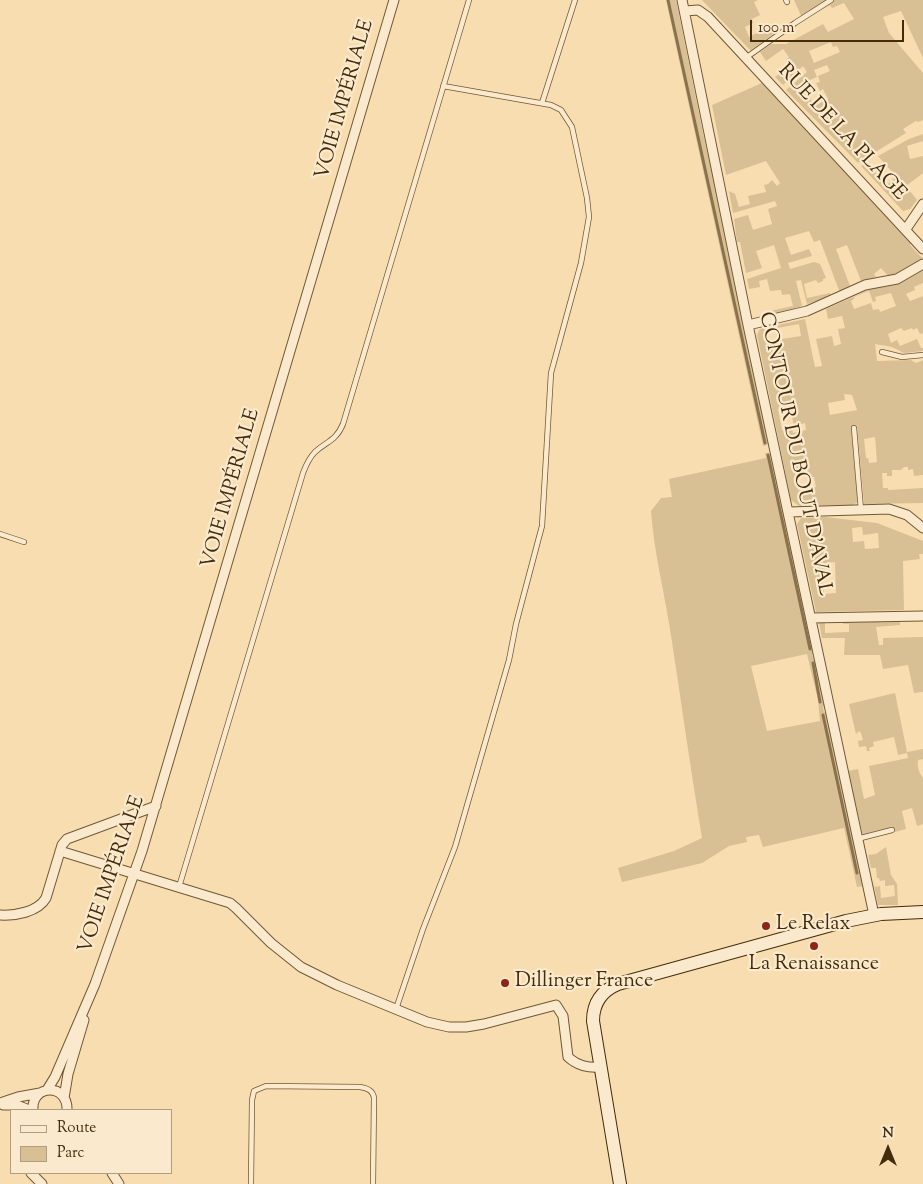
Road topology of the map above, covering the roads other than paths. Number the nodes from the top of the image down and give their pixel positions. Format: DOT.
graph roads {
  1 [pos="394,0"];
  2 [pos="469,0"];
  3 [pos="575,0"];
  4 [pos="682,0"];
  5 [pos="830,0"];
  6 [pos="685,11"];
  7 [pos="747,57"];
  8 [pos="443,86"];
  9 [pos="542,103"];
  10 [pos="923,204"];
  11 [pos="906,229"];
  12 [pos="923,249"];
  13 [pos="923,264"];
  14 [pos="748,325"];
  15 [pos="882,352"];
  16 [pos="923,355"];
  17 [pos="854,428"];
  18 [pos="861,510"];
  19 [pos="788,512"];
  20 [pos="923,528"];
  21 [pos="0,534"];
  22 [pos="24,542"];
  23 [pos="923,616"];
  24 [pos="811,618"];
  25 [pos="156,806"];
  26 [pos="892,830"];
  27 [pos="857,839"];
  28 [pos="60,851"];
  29 [pos="135,873"];
  30 [pos="179,887"];
  31 [pos="923,912"];
  32 [pos="0,915"];
  33 [pos="874,916"];
  34 [pos="94,984"];
  35 [pos="396,1009"];
  36 [pos="601,1067"];
  37 [pos="44,1092"];
  38 [pos="0,1104"];
  39 [pos="67,1106"];
  40 [pos="28,1109"];
  41 [pos="31,1109"];
  42 [pos="251,1184"];
  43 [pos="372,1184"];
  44 [pos="620,1184"];
  1 -- 25 [label="street, VOIE IMPÉRIALE"];
  2 -- 8 [label="lane"];
  3 -- 9 [label="lane"];
  4 -- 6 [label="street, CONTOUR DU BOUT D'AVAL"];
  5 -- 7 [label="lane"];
  6 -- 7 [label="street, RUE DE LA PLAGE"];
  6 -- 14 [label="street, CONTOUR DU BOUT D'AVAL"];
  7 -- 11 [label="street, RUE DE LA PLAGE"];
  8 -- 9 [label="lane"];
  8 -- 30 [label="lane"];
  9 -- 35 [label="lane"];
  10 -- 11 [label="street"];
  11 -- 12 [label="street, RUE DE LA PLAGE"];
  13 -- 14 [label="street"];
  14 -- 19 [label="street, CONTOUR DU BOUT D'AVAL"];
  15 -- 16 [label="lane"];
  17 -- 18 [label="lane"];
  18 -- 19 [label="street"];
  18 -- 20 [label="street"];
  19 -- 24 [label="street, CONTOUR DU BOUT D'AVAL"];
  21 -- 22 [label="lane"];
  23 -- 24 [label="street"];
  24 -- 27 [label="street, CONTOUR DU BOUT D'AVAL"];
  25 -- 28 [label="street"];
  25 -- 29 [label="street, VOIE IMPÉRIALE"];
  26 -- 27 [label="lane"];
  27 -- 33 [label="street, CONTOUR DU BOUT D'AVAL"];
  28 -- 29 [label="street"];
  28 -- 32 [label="street"];
  29 -- 30 [label="street"];
  29 -- 34 [label="street, VOIE IMPÉRIALE"];
  30 -- 35 [label="street"];
  31 -- 33 [label="main road"];
  33 -- 36 [label="main road"];
  34 -- 37 [label="street, VOIE IMPÉRIALE"];
  34 -- 39 [label="street, VOIE IMPÉRIALE"];
  35 -- 36 [label="street"];
  36 -- 44 [label="main road"];
  37 -- 38 [label="street"];
  37 -- 39 [label="street"];
  37 -- 41 [label="street, VOIE IMPÉRIALE"];
  38 -- 40 [label="street"];
  42 -- 43 [label="lane"];
}
